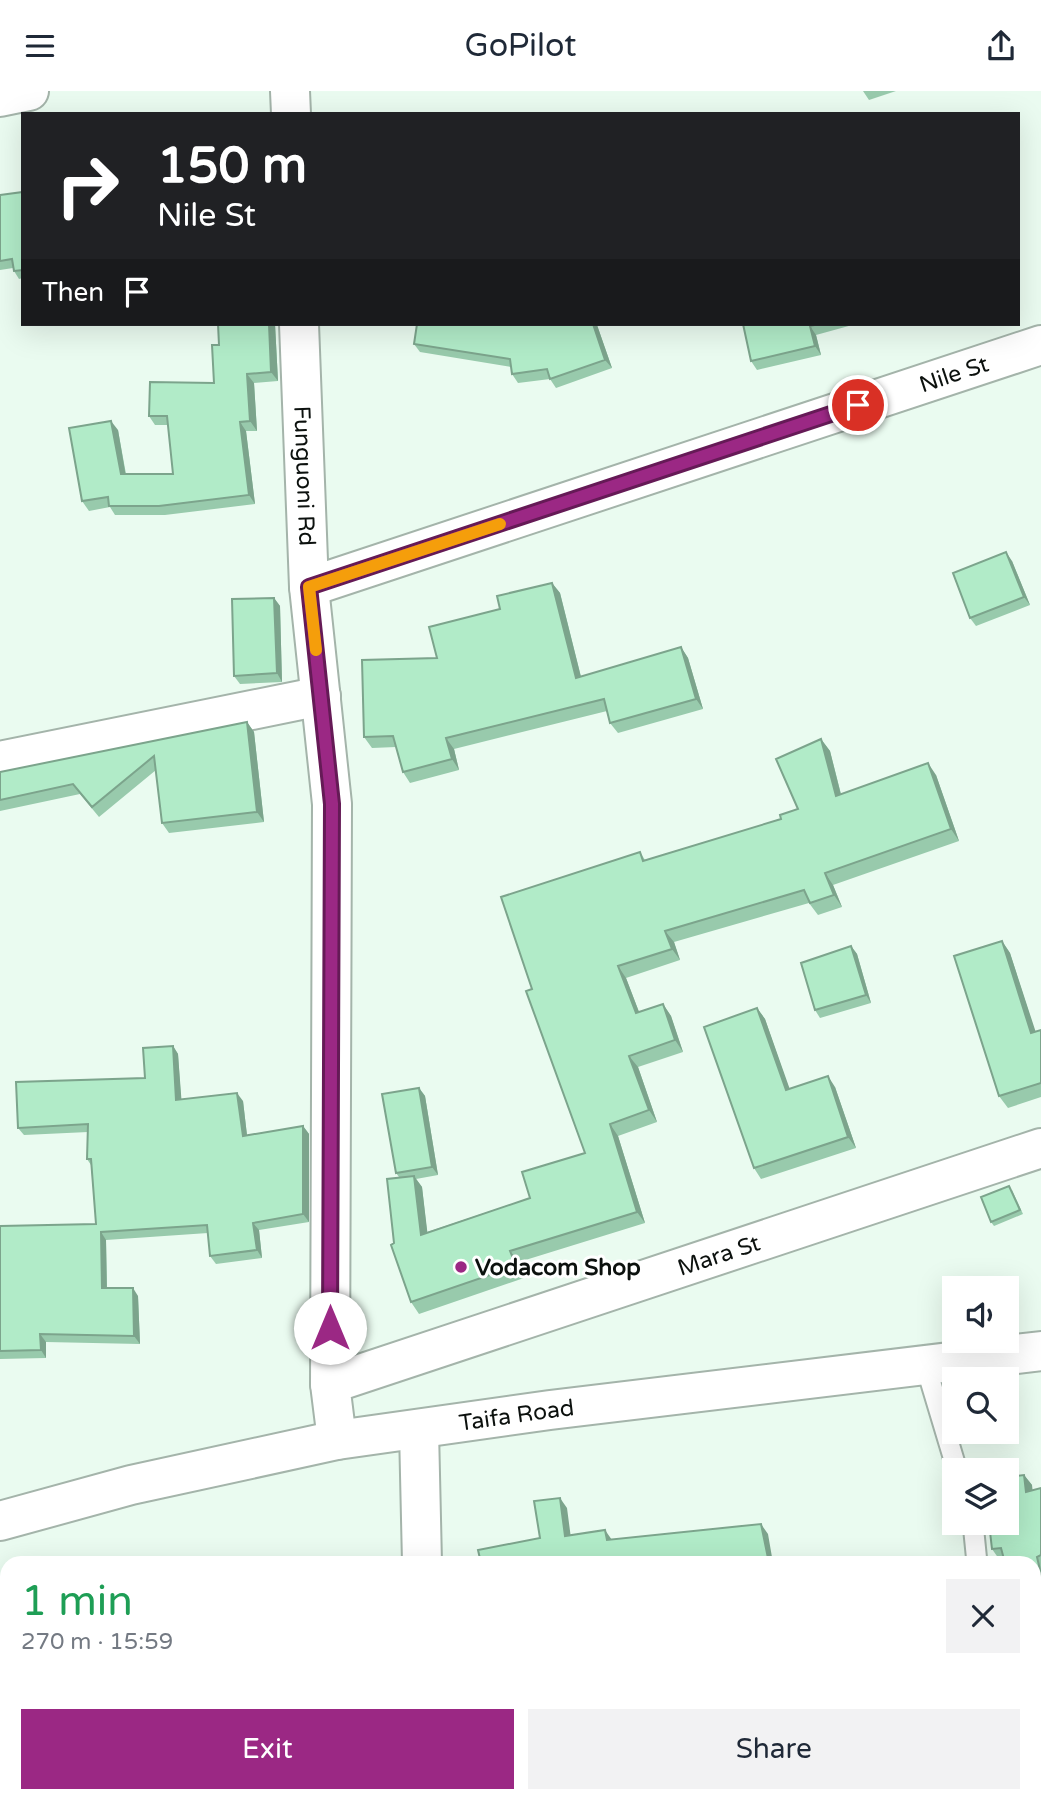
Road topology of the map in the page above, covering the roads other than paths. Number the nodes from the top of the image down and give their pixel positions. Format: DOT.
graph roads {
  1 [pos="29,91"];
  2 [pos="290,91"];
  3 [pos="0,97"];
  4 [pos="291,112"];
  5 [pos="299,326"];
  6 [pos="1041,345"];
  7 [pos="309,587"];
  8 [pos="321,696"];
  9 [pos="0,761"];
  10 [pos="1041,1148"];
  11 [pos="1041,1351"];
  12 [pos="926,1367"];
  13 [pos="330,1384"];
  14 [pos="419,1430"];
  15 [pos="337,1440"];
  16 [pos="953,1458"];
  17 [pos="0,1521"];
  18 [pos="974,1535"];
  19 [pos="422,1556"];
  20 [pos="976,1556"];
  1 -- 3 [label="main road"];
  2 -- 4 [label="main road"];
  5 -- 7 [label="main road, Funguoni Rd"];
  6 -- 7 [label="main road, Nile St"];
  7 -- 8 [label="main road, Funguoni Rd"];
  8 -- 9 [label="main road"];
  8 -- 13 [label="main road, Funguoni Rd"];
  10 -- 13 [label="main road, Mara St"];
  11 -- 12 [label="main road, Taifa Road"];
  12 -- 14 [label="main road, Taifa Road"];
  12 -- 16 [label="lane"];
  13 -- 15 [label="main road"];
  14 -- 15 [label="main road, Taifa Road"];
  14 -- 19 [label="main road"];
  15 -- 17 [label="main road, Taifa Road"];
  18 -- 20 [label="lane"];
}
